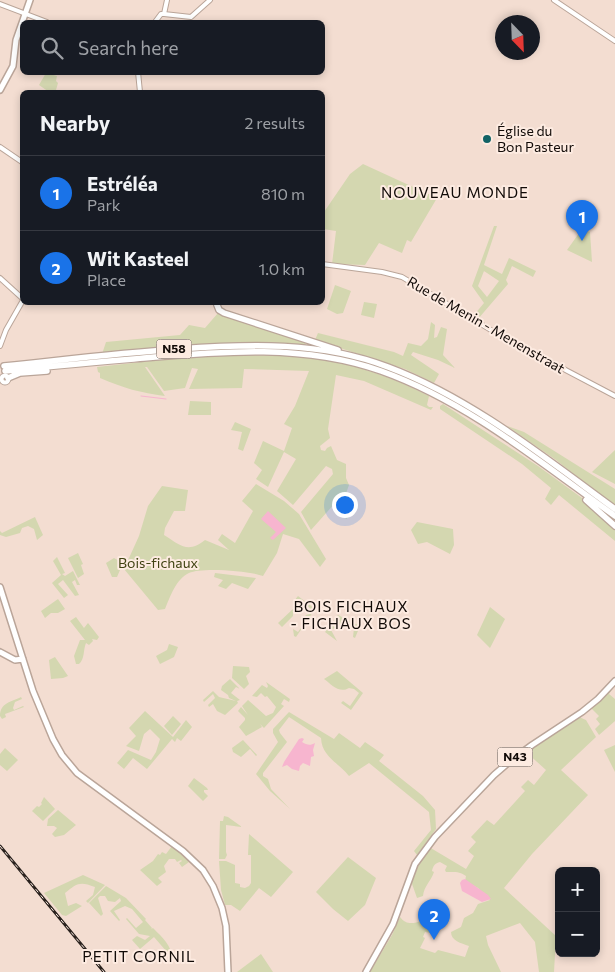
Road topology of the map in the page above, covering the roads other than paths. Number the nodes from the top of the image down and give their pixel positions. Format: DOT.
graph roads {
  1 [pos="30,0"];
  2 [pos="167,0"];
  3 [pos="210,0"];
  4 [pos="554,0"];
  5 [pos="0,4"];
  6 [pos="25,14"];
  7 [pos="164,14"];
  8 [pos="23,20"];
  9 [pos="42,20"];
  10 [pos="156,20"];
  11 [pos="20,28"];
  12 [pos="615,41"];
  13 [pos="138,75"];
  14 [pos="0,90"];
  15 [pos="140,90"];
  16 [pos="0,147"];
  17 [pos="20,161"];
  18 [pos="325,264"];
  19 [pos="0,278"];
  20 [pos="20,298"];
  21 [pos="20,304"];
  22 [pos="217,306"];
  23 [pos="0,346"];
  24 [pos="366,360"];
  25 [pos="3,375"];
  26 [pos="615,396"];
  27 [pos="580,483"];
  28 [pos="573,485"];
  29 [pos="615,504"];
  30 [pos="615,509"];
  31 [pos="615,516"];
  32 [pos="615,526"];
  33 [pos="0,587"];
  34 [pos="0,652"];
  35 [pos="23,657"];
  36 [pos="615,682"];
  37 [pos="228,972"];
  38 [pos="366,972"];
  1 -- 6 [label="main road"];
  2 -- 7 [label="street"];
  3 -- 7 [label="street"];
  4 -- 12 [label="street"];
  5 -- 6 [label="street"];
  6 -- 8 [label="main road"];
  6 -- 9 [label="street"];
  7 -- 10 [label="street"];
  11 -- 14 [label="main road"];
  13 -- 15 [label="street"];
  16 -- 17 [label="street"];
  18 -- 26 [label="street, Rue de Menin - Menenstraat"];
  19 -- 20 [label="street"];
  21 -- 23 [label="street"];
  22 -- 24 [label="highway"];
  24 -- 25 [label="highway, N58"];
  24 -- 27 [label="highway, N58"];
  25 -- 28 [label="highway, N58"];
  27 -- 29 [label="highway, N58"];
  27 -- 30 [label="highway, N58"];
  28 -- 31 [label="highway, N58"];
  28 -- 32 [label="highway, N58"];
  33 -- 35 [label="main road"];
  34 -- 35 [label="main road"];
  35 -- 37 [label="main road"];
  36 -- 38 [label="main road, N43"];
}
